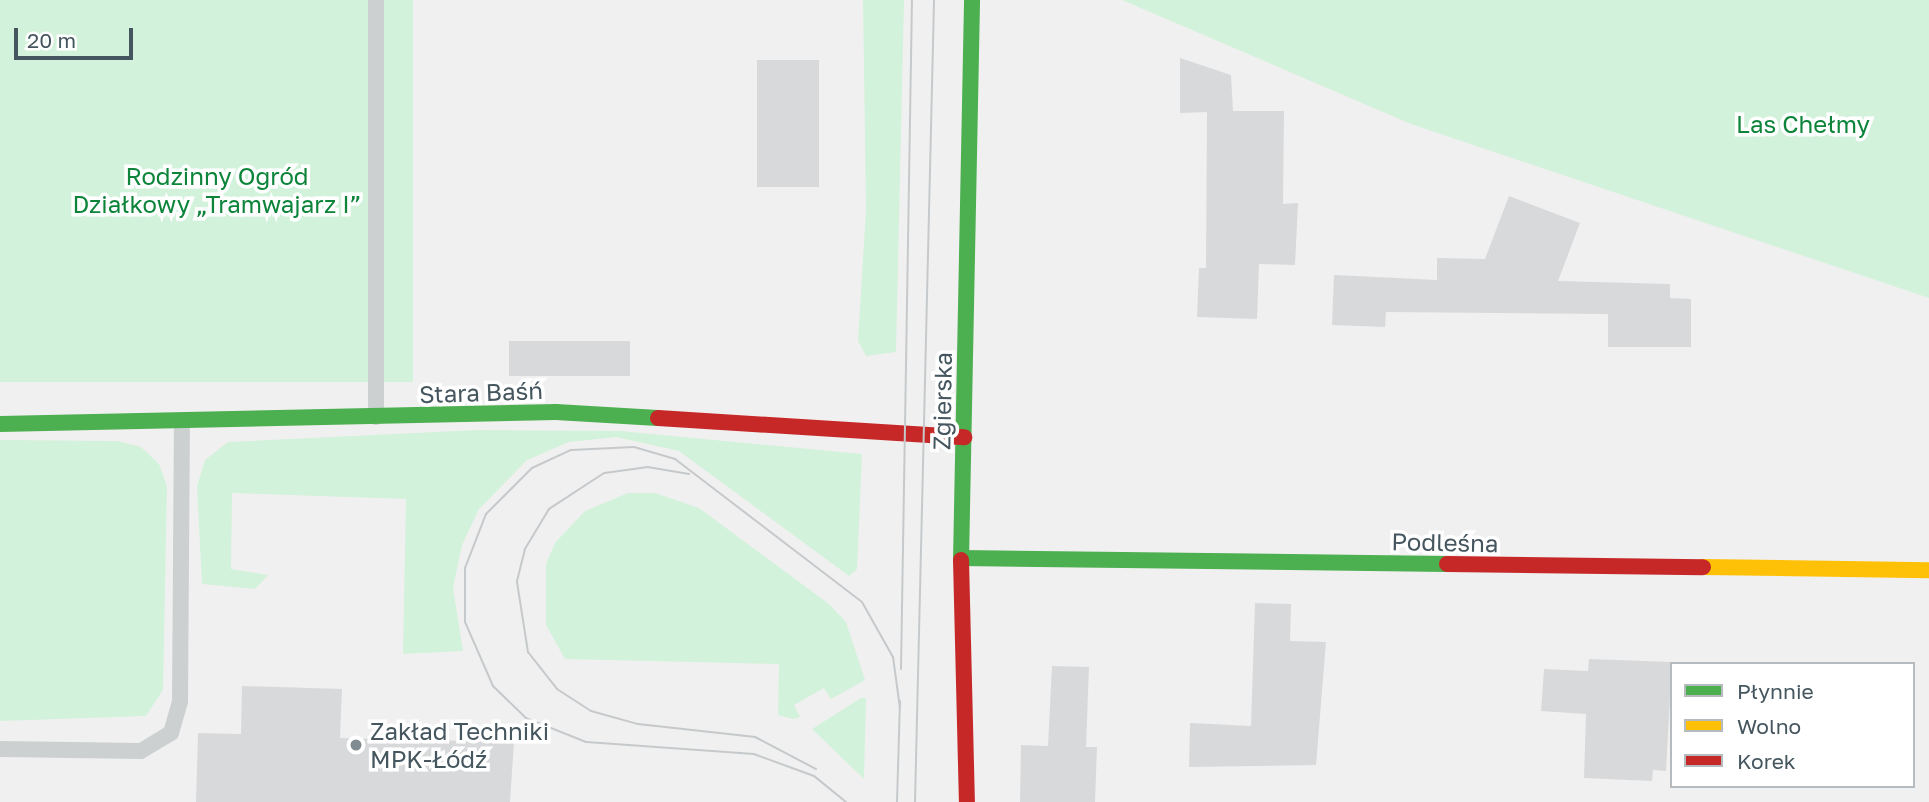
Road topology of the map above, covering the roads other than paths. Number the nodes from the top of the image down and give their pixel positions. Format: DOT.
graph roads {
  1 [pos="376,0"];
  2 [pos="972,0"];
  3 [pos="376,419"];
  4 [pos="182,422"];
  5 [pos="0,424"];
  6 [pos="964,437"];
  7 [pos="961,558"];
  8 [pos="1929,570"];
  9 [pos="0,749"];
  10 [pos="967,802"];
  1 -- 3 [label="lane"];
  2 -- 6 [label="street, Zgierska"];
  3 -- 4 [label="street, Stara Baśń"];
  3 -- 6 [label="street, Stara Baśń"];
  4 -- 5 [label="street, Stara Baśń"];
  4 -- 9 [label="lane"];
  6 -- 7 [label="street, Zgierska"];
  7 -- 8 [label="street, Podleśna"];
  7 -- 10 [label="street, Zgierska"];
}
